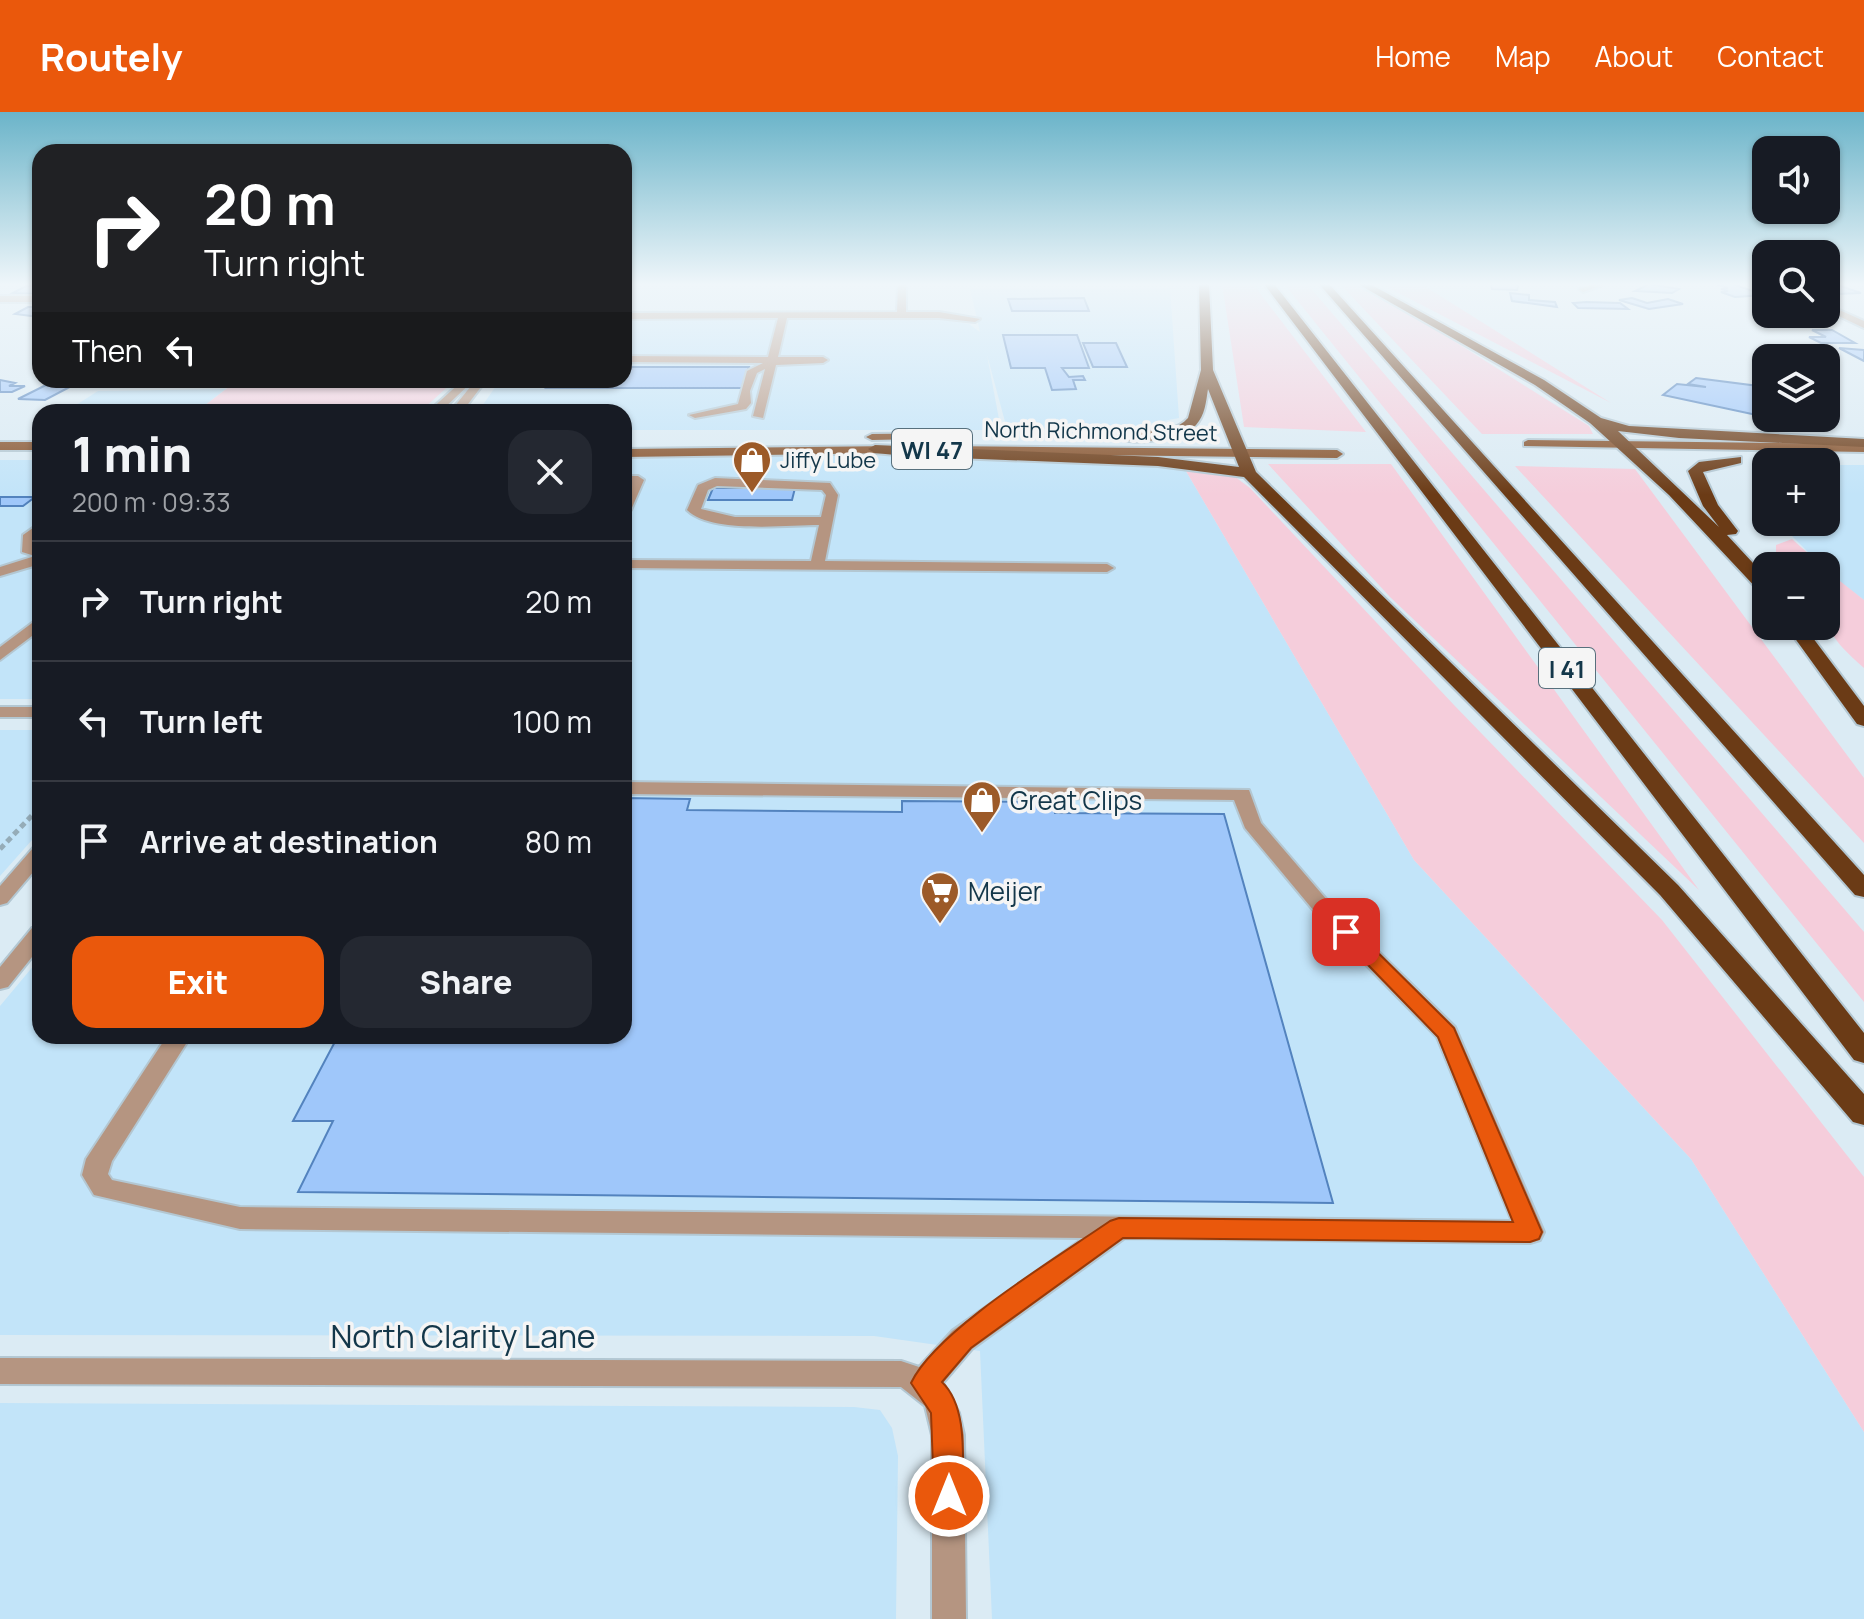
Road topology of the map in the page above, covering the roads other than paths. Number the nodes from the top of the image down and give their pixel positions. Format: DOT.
graph roads {
  1 [pos="775,354"];
  2 [pos="1206,354"];
  3 [pos="1323,354"];
  4 [pos="1387,354"];
  5 [pos="1489,354"];
  6 [pos="632,359"];
  7 [pos="774,360"];
  8 [pos="823,360"];
  9 [pos="1207,370"];
  10 [pos="460,388"];
  11 [pos="476,388"];
  12 [pos="489,388"];
  13 [pos="443,404"];
  14 [pos="462,404"];
  15 [pos="476,404"];
  16 [pos="695,415"];
  17 [pos="759,416"];
  18 [pos="1596,421"];
  19 [pos="1010,436"];
  20 [pos="1116,437"];
  21 [pos="1202,438"];
  22 [pos="632,440"];
  23 [pos="1281,440"];
  24 [pos="1328,441"];
  25 [pos="1235,442"];
  26 [pos="1528,444"];
  27 [pos="1624,445"];
  28 [pos="0,446"];
  29 [pos="32,446"];
  30 [pos="1864,446"];
  31 [pos="875,449"];
  32 [pos="632,453"];
  33 [pos="1337,454"];
  34 [pos="1541,457"];
  35 [pos="1639,457"];
  36 [pos="1736,460"];
  37 [pos="1864,461"];
  38 [pos="1249,474"];
  39 [pos="632,480"];
  40 [pos="632,493"];
  41 [pos="827,521"];
  42 [pos="32,555"];
  43 [pos="632,564"];
  44 [pos="817,566"];
  45 [pos="1107,568"];
  46 [pos="1750,568"];
  47 [pos="1752,570"];
  48 [pos="0,572"];
  49 [pos="32,629"];
  50 [pos="1805,640"];
  51 [pos="0,655"];
  52 [pos="0,712"];
  53 [pos="32,712"];
  54 [pos="1864,720"];
  55 [pos="632,788"];
  56 [pos="32,861"];
  57 [pos="1864,890"];
  58 [pos="0,899"];
  59 [pos="32,943"];
  60 [pos="0,982"];
  61 [pos="174,1044"];
  62 [pos="1864,1053"];
  63 [pos="1864,1114"];
  64 [pos="1119,1228"];
  65 [pos="0,1371"];
  66 [pos="924,1383"];
  67 [pos="949,1619"];
  1 -- 7 [label="street"];
  2 -- 9 [label="highway"];
  3 -- 62 [label="highway, I 41"];
  4 -- 57 [label="highway"];
  5 -- 18 [label="highway"];
  6 -- 7 [label="street"];
  7 -- 8 [label="street"];
  7 -- 16 [label="street"];
  7 -- 17 [label="street"];
  9 -- 20 [label="highway"];
  9 -- 25 [label="highway"];
  10 -- 13 [label="street"];
  11 -- 14 [label="street"];
  12 -- 15 [label="street"];
  18 -- 27 [label="highway"];
  18 -- 30 [label="highway"];
  19 -- 22 [label="main road, North Richmond Street / WI 47"];
  20 -- 21 [label="main road, North Richmond Street"];
  23 -- 24 [label="main road"];
  25 -- 31 [label="main road, North Richmond Street / WI 47"];
  25 -- 33 [label="main road, North Richmond Street / WI 47"];
  25 -- 38 [label="highway"];
  26 -- 27 [label="main road"];
  27 -- 30 [label="main road"];
  27 -- 35 [label="highway"];
  28 -- 29 [label="main road"];
  31 -- 32 [label="main road, North Richmond Street / WI 47"];
  31 -- 38 [label="highway"];
  34 -- 35 [label="main road"];
  35 -- 36 [label="main road"];
  35 -- 46 [label="highway"];
  36 -- 37 [label="main road"];
  36 -- 46 [label="highway"];
  38 -- 63 [label="highway"];
  39 -- 40 [label="street"];
  41 -- 41 [label="street"];
  41 -- 44 [label="street"];
  42 -- 48 [label="street"];
  43 -- 44 [label="street"];
  44 -- 45 [label="street"];
  46 -- 47 [label="highway"];
  49 -- 51 [label="street"];
  50 -- 54 [label="highway"];
  52 -- 53 [label="street"];
  55 -- 64 [label="street"];
  56 -- 58 [label="street"];
  59 -- 60 [label="street"];
  61 -- 64 [label="street"];
  64 -- 66 [label="street"];
  65 -- 66 [label="street, North Clarity Lane"];
  66 -- 67 [label="street"];
}
